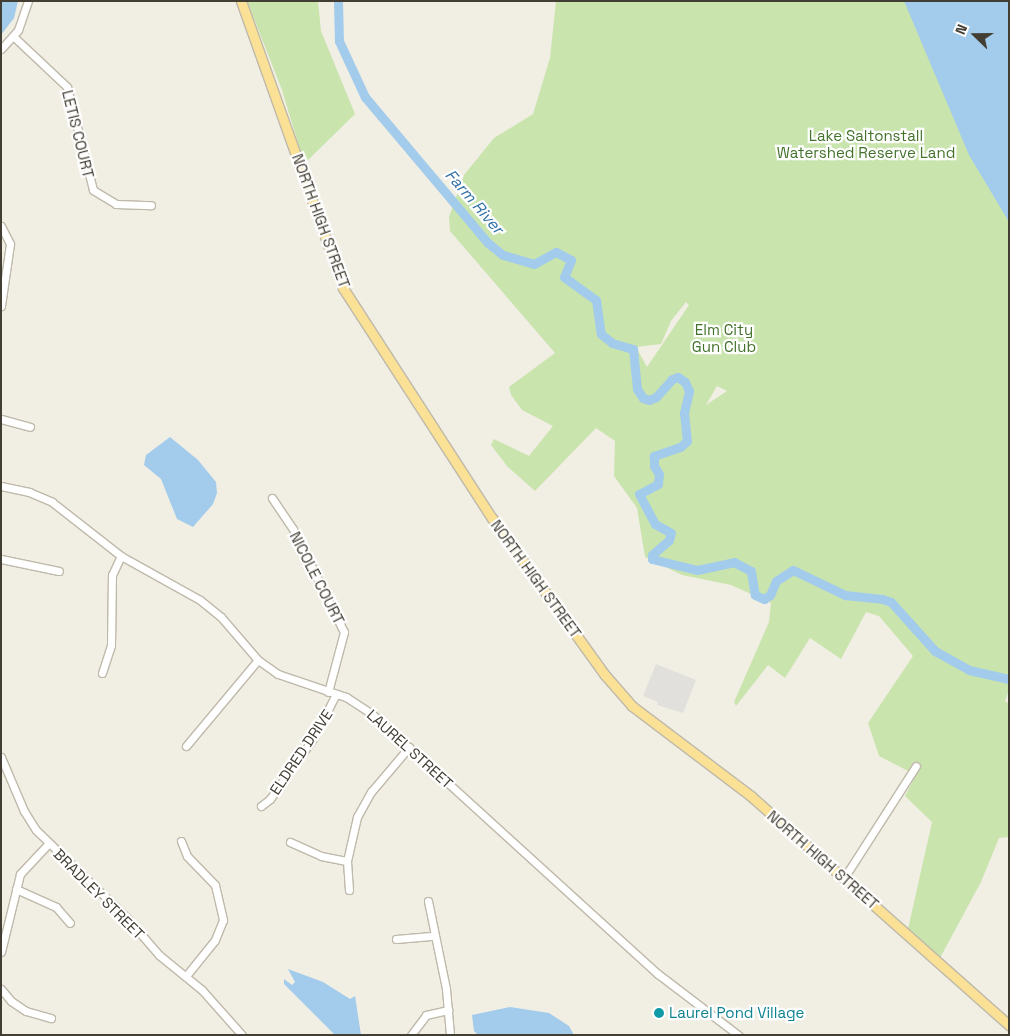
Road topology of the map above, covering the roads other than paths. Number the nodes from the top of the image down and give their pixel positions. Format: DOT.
graph roads {
  1 [pos="28,1"];
  2 [pos="241,1"];
  3 [pos="14,37"];
  4 [pos="1,49"];
  5 [pos="151,205"];
  6 [pos="1,226"];
  7 [pos="1,306"];
  8 [pos="1,419"];
  9 [pos="30,428"];
  10 [pos="1,486"];
  11 [pos="272,498"];
  12 [pos="122,556"];
  13 [pos="1,559"];
  14 [pos="59,571"];
  15 [pos="258,660"];
  16 [pos="102,673"];
  17 [pos="328,692"];
  18 [pos="336,694"];
  19 [pos="186,746"];
  20 [pos="409,747"];
  21 [pos="1,757"];
  22 [pos="916,766"];
  23 [pos="260,806"];
  24 [pos="181,841"];
  25 [pos="290,842"];
  26 [pos="49,843"];
  27 [pos="347,861"];
  28 [pos="844,878"];
  29 [pos="16,889"];
  30 [pos="349,890"];
  31 [pos="428,901"];
  32 [pos="70,923"];
  33 [pos="434,936"];
  34 [pos="396,939"];
  35 [pos="1,952"];
  36 [pos="186,976"];
  37 [pos="1,989"];
  38 [pos="448,1010"];
  39 [pos="51,1018"];
  40 [pos="1009,1025"];
  41 [pos="242,1035"];
  42 [pos="411,1035"];
  43 [pos="450,1035"];
  44 [pos="738,1035"];
  1 -- 3 [label="street"];
  2 -- 28 [label="main road, NORTH HIGH STREET"];
  3 -- 4 [label="street"];
  3 -- 5 [label="street, LETIS COURT"];
  6 -- 7 [label="street"];
  8 -- 9 [label="street"];
  10 -- 12 [label="street, LAUREL STREET"];
  11 -- 17 [label="street, NICOLE COURT"];
  12 -- 15 [label="street, LAUREL STREET"];
  12 -- 16 [label="street"];
  13 -- 14 [label="street"];
  15 -- 17 [label="street, LAUREL STREET"];
  15 -- 19 [label="street"];
  17 -- 18 [label="street, LAUREL STREET"];
  18 -- 20 [label="street, LAUREL STREET"];
  18 -- 23 [label="street, ELDRED DRIVE"];
  20 -- 27 [label="street"];
  20 -- 44 [label="street, LAUREL STREET"];
  21 -- 26 [label="street, BRADLEY STREET"];
  22 -- 28 [label="street"];
  24 -- 36 [label="street"];
  25 -- 27 [label="street"];
  26 -- 29 [label="street"];
  26 -- 36 [label="street, BRADLEY STREET"];
  27 -- 30 [label="street"];
  28 -- 40 [label="main road, NORTH HIGH STREET"];
  29 -- 32 [label="street"];
  29 -- 35 [label="street"];
  31 -- 33 [label="street"];
  33 -- 34 [label="street"];
  33 -- 38 [label="street"];
  36 -- 41 [label="street, BRADLEY STREET"];
  37 -- 39 [label="street"];
  38 -- 42 [label="street"];
  38 -- 43 [label="street"];
}
